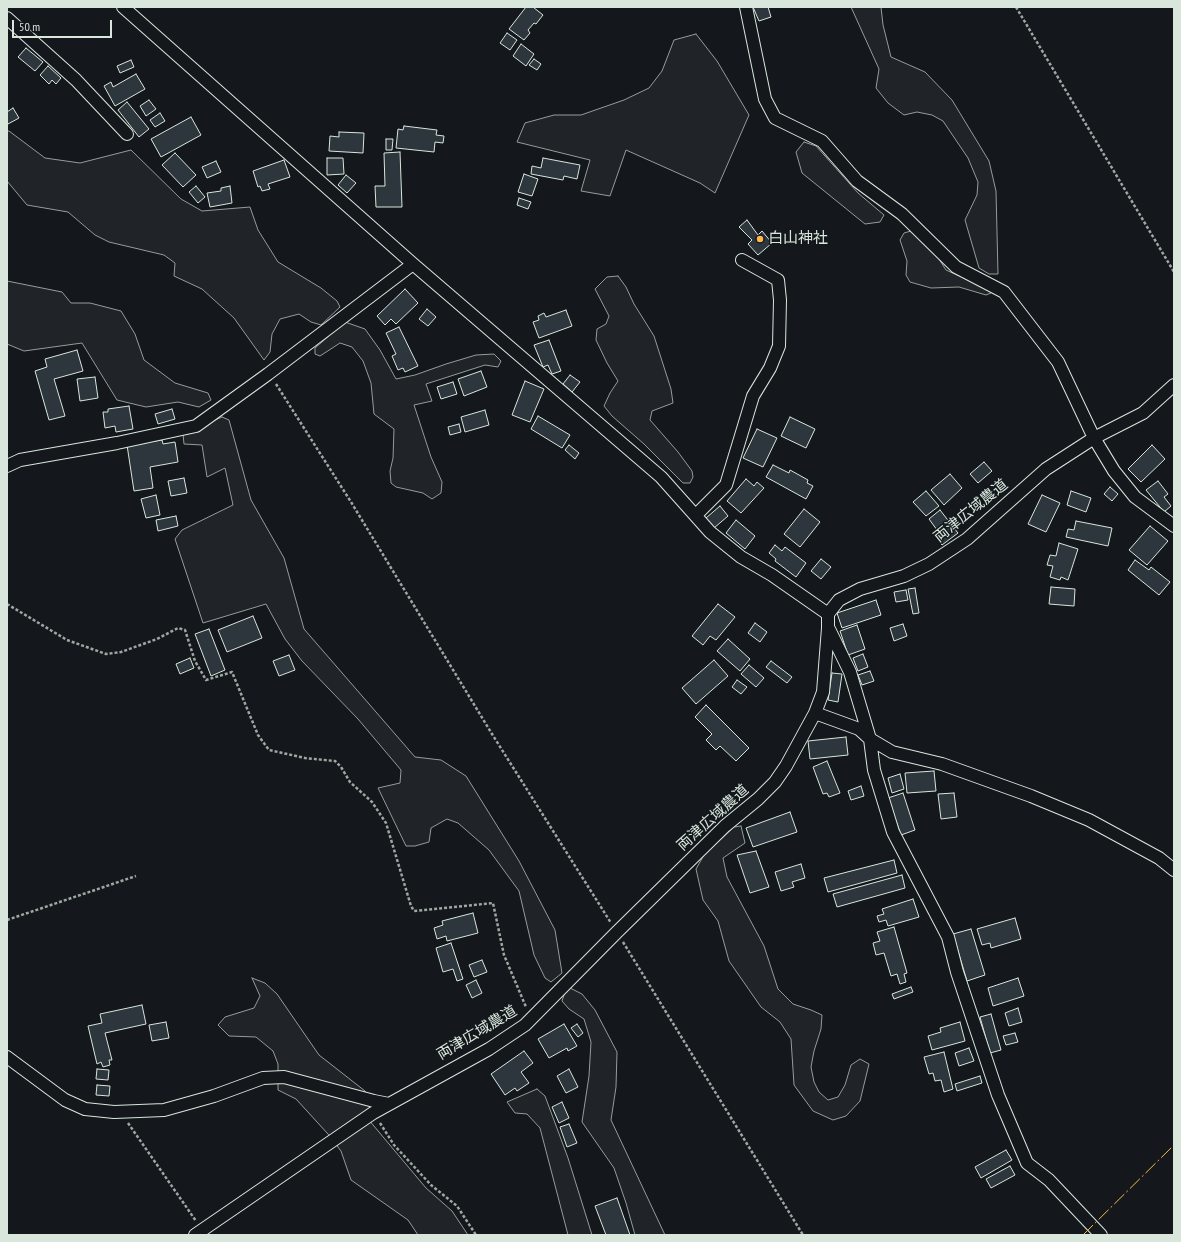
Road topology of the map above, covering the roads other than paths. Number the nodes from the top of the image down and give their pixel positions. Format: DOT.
graph roads {
  1 [pos="123,7"];
  2 [pos="746,7"];
  3 [pos="7,18"];
  4 [pos="127,134"];
  5 [pos="742,260"];
  6 [pos="413,264"];
  7 [pos="1174,385"];
  8 [pos="1094,438"];
  9 [pos="7,466"];
  10 [pos="696,515"];
  11 [pos="1174,526"];
  12 [pos="828,614"];
  13 [pos="828,628"];
  14 [pos="816,713"];
  15 [pos="870,739"];
  16 [pos="1174,870"];
  17 [pos="7,1057"];
  18 [pos="389,1104"];
  19 [pos="199,1233"];
  20 [pos="1101,1235"];
  1 -- 6 [label="street"];
  2 -- 8 [label="street"];
  3 -- 4 [label="street"];
  5 -- 10 [label="street"];
  6 -- 9 [label="street"];
  6 -- 10 [label="street"];
  7 -- 8 [label="street, 両津広域農道"];
  8 -- 11 [label="street"];
  8 -- 12 [label="street, 両津広域農道"];
  10 -- 12 [label="street"];
  12 -- 13 [label="street, 両津広域農道"];
  13 -- 14 [label="street, 両津広域農道"];
  13 -- 15 [label="street"];
  14 -- 15 [label="street"];
  14 -- 18 [label="street, 両津広域農道"];
  15 -- 16 [label="street"];
  15 -- 20 [label="street"];
  17 -- 18 [label="street"];
  18 -- 19 [label="street, 両津広域農道"];
}
